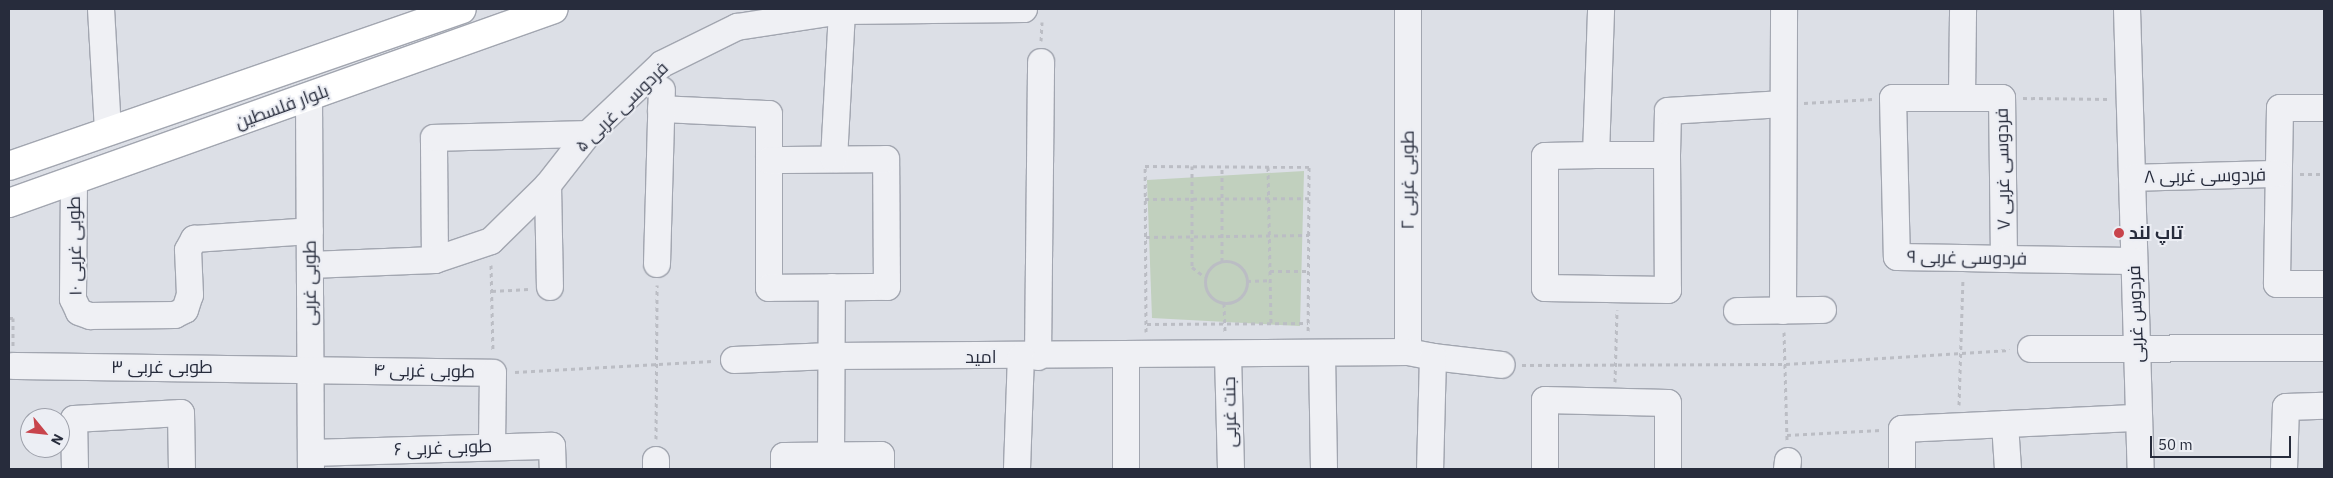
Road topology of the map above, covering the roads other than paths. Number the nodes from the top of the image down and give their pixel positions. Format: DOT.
graph roads {
  1 [pos="101,9"];
  2 [pos="462,9"];
  3 [pos="554,9"];
  4 [pos="1408,9"];
  5 [pos="1601,9"];
  6 [pos="1784,9"];
  7 [pos="1963,9"];
  8 [pos="2127,9"];
  9 [pos="842,11"];
  10 [pos="1033,13"];
  11 [pos="1041,62"];
  12 [pos="662,64"];
  13 [pos="1962,96"];
  14 [pos="309,98"];
  15 [pos="1893,98"];
  16 [pos="1783,104"];
  17 [pos="661,108"];
  18 [pos="2324,108"];
  19 [pos="108,130"];
  20 [pos="588,134"];
  21 [pos="1596,155"];
  22 [pos="1667,155"];
  23 [pos="834,159"];
  24 [pos="769,160"];
  25 [pos="9,166"];
  26 [pos="2278,174"];
  27 [pos="2132,178"];
  28 [pos="74,182"];
  29 [pos="548,185"];
  30 [pos="9,203"];
  31 [pos="310,231"];
  32 [pos="2004,259"];
  33 [pos="435,260"];
  34 [pos="2134,261"];
  35 [pos="657,264"];
  36 [pos="310,265"];
  37 [pos="2324,284"];
  38 [pos="550,287"];
  39 [pos="832,287"];
  40 [pos="1823,310"];
  41 [pos="1737,311"];
  42 [pos="1782,311"];
  43 [pos="2137,347"];
  44 [pos="2324,348"];
  45 [pos="2031,349"];
  46 [pos="1408,352"];
  47 [pos="1315,354"];
  48 [pos="1228,355"];
  49 [pos="830,356"];
  50 [pos="1136,356"];
  51 [pos="1433,356"];
  52 [pos="1029,357"];
  53 [pos="734,360"];
  54 [pos="1502,365"];
  55 [pos="13,366"];
  56 [pos="310,368"];
  57 [pos="2324,406"];
  58 [pos="2139,418"];
  59 [pos="2005,424"];
  60 [pos="492,446"];
  61 [pos="831,456"];
  62 [pos="449,458"];
  63 [pos="311,461"];
  64 [pos="75,469"];
  65 [pos="182,469"];
  66 [pos="552,469"];
  67 [pos="784,469"];
  68 [pos="881,469"];
  69 [pos="1017,469"];
  70 [pos="1126,469"];
  71 [pos="1231,469"];
  72 [pos="1324,469"];
  73 [pos="1430,469"];
  74 [pos="1545,469"];
  75 [pos="1668,469"];
  76 [pos="1902,469"];
  77 [pos="2008,469"];
  78 [pos="2140,469"];
  79 [pos="2284,469"];
  1 -- 19 [label="street"];
  2 -- 19 [label="main road, بلوار فلسطین"];
  3 -- 14 [label="main road, بلوار فلسطین"];
  4 -- 46 [label="street, طوبی غربی ۲"];
  5 -- 21 [label="street"];
  6 -- 16 [label="street"];
  7 -- 13 [label="street"];
  8 -- 27 [label="street, فردوس غربی"];
  9 -- 10 [label="street, فردوسی غربی ۵"];
  9 -- 12 [label="street, فردوسی غربی ۵"];
  9 -- 23 [label="street"];
  11 -- 52 [label="street"];
  12 -- 17 [label="street"];
  12 -- 20 [label="street, فردوسی غربی ۵"];
  13 -- 15 [label="street, فردوسی غربی ۷"];
  13 -- 32 [label="street, فردوسی غربی ۷"];
  14 -- 28 [label="main road, بلوار فلسطین"];
  14 -- 31 [label="street, طوبی غربی"];
  15 -- 32 [label="street, فردوسی غربی ۹"];
  16 -- 22 [label="street"];
  16 -- 42 [label="street"];
  17 -- 24 [label="street"];
  17 -- 35 [label="street"];
  18 -- 26 [label="street"];
  19 -- 25 [label="main road, بلوار فلسطین"];
  20 -- 29 [label="street, فردوسی غربی ۵"];
  20 -- 33 [label="street"];
  21 -- 22 [label="street"];
  21 -- 22 [label="street"];
  23 -- 24 [label="street"];
  23 -- 39 [label="street"];
  24 -- 39 [label="street"];
  26 -- 27 [label="street, فردوسی غربی ۸"];
  26 -- 37 [label="street"];
  27 -- 34 [label="street, فردوس غربی"];
  28 -- 30 [label="main road, بلوار فلسطین"];
  28 -- 31 [label="street, طوبی غربی ۱۰"];
  29 -- 33 [label="street, فردوسی غربی ۵"];
  29 -- 38 [label="street"];
  31 -- 36 [label="street, طوبی غربی"];
  32 -- 34 [label="street, فردوسی غربی ۹"];
  33 -- 36 [label="street, فردوسی غربی ۵"];
  34 -- 43 [label="street, فردوس غربی"];
  36 -- 56 [label="street, طوبی غربی"];
  39 -- 49 [label="street"];
  40 -- 42 [label="street"];
  41 -- 42 [label="street"];
  43 -- 44 [label="street"];
  43 -- 45 [label="street"];
  43 -- 58 [label="street, فردوس غربی"];
  46 -- 47 [label="street, امید"];
  46 -- 51 [label="street, امید"];
  47 -- 48 [label="street, امید"];
  47 -- 72 [label="street"];
  48 -- 50 [label="street, امید"];
  48 -- 71 [label="street, جنت غربی"];
  49 -- 52 [label="street, امید"];
  49 -- 53 [label="street, امید"];
  49 -- 61 [label="street"];
  50 -- 52 [label="street, امید"];
  50 -- 70 [label="street"];
  51 -- 54 [label="street, امید"];
  51 -- 73 [label="street"];
  52 -- 69 [label="street"];
  55 -- 56 [label="street, طوبی غربی ۳"];
  56 -- 60 [label="street, طوبی غربی ۴"];
  56 -- 63 [label="street, طوبی غربی"];
  57 -- 79 [label="street"];
  58 -- 59 [label="street"];
  58 -- 78 [label="street, فردوس غربی"];
  59 -- 76 [label="street"];
  59 -- 77 [label="street"];
  60 -- 62 [label="street, طوبی غربی ۶"];
  60 -- 66 [label="street, طوبی غربی ۶"];
  61 -- 67 [label="street"];
  61 -- 68 [label="street"];
  62 -- 63 [label="street, طوبی غربی ۶"];
  64 -- 65 [label="street"];
  74 -- 75 [label="street"];
}
